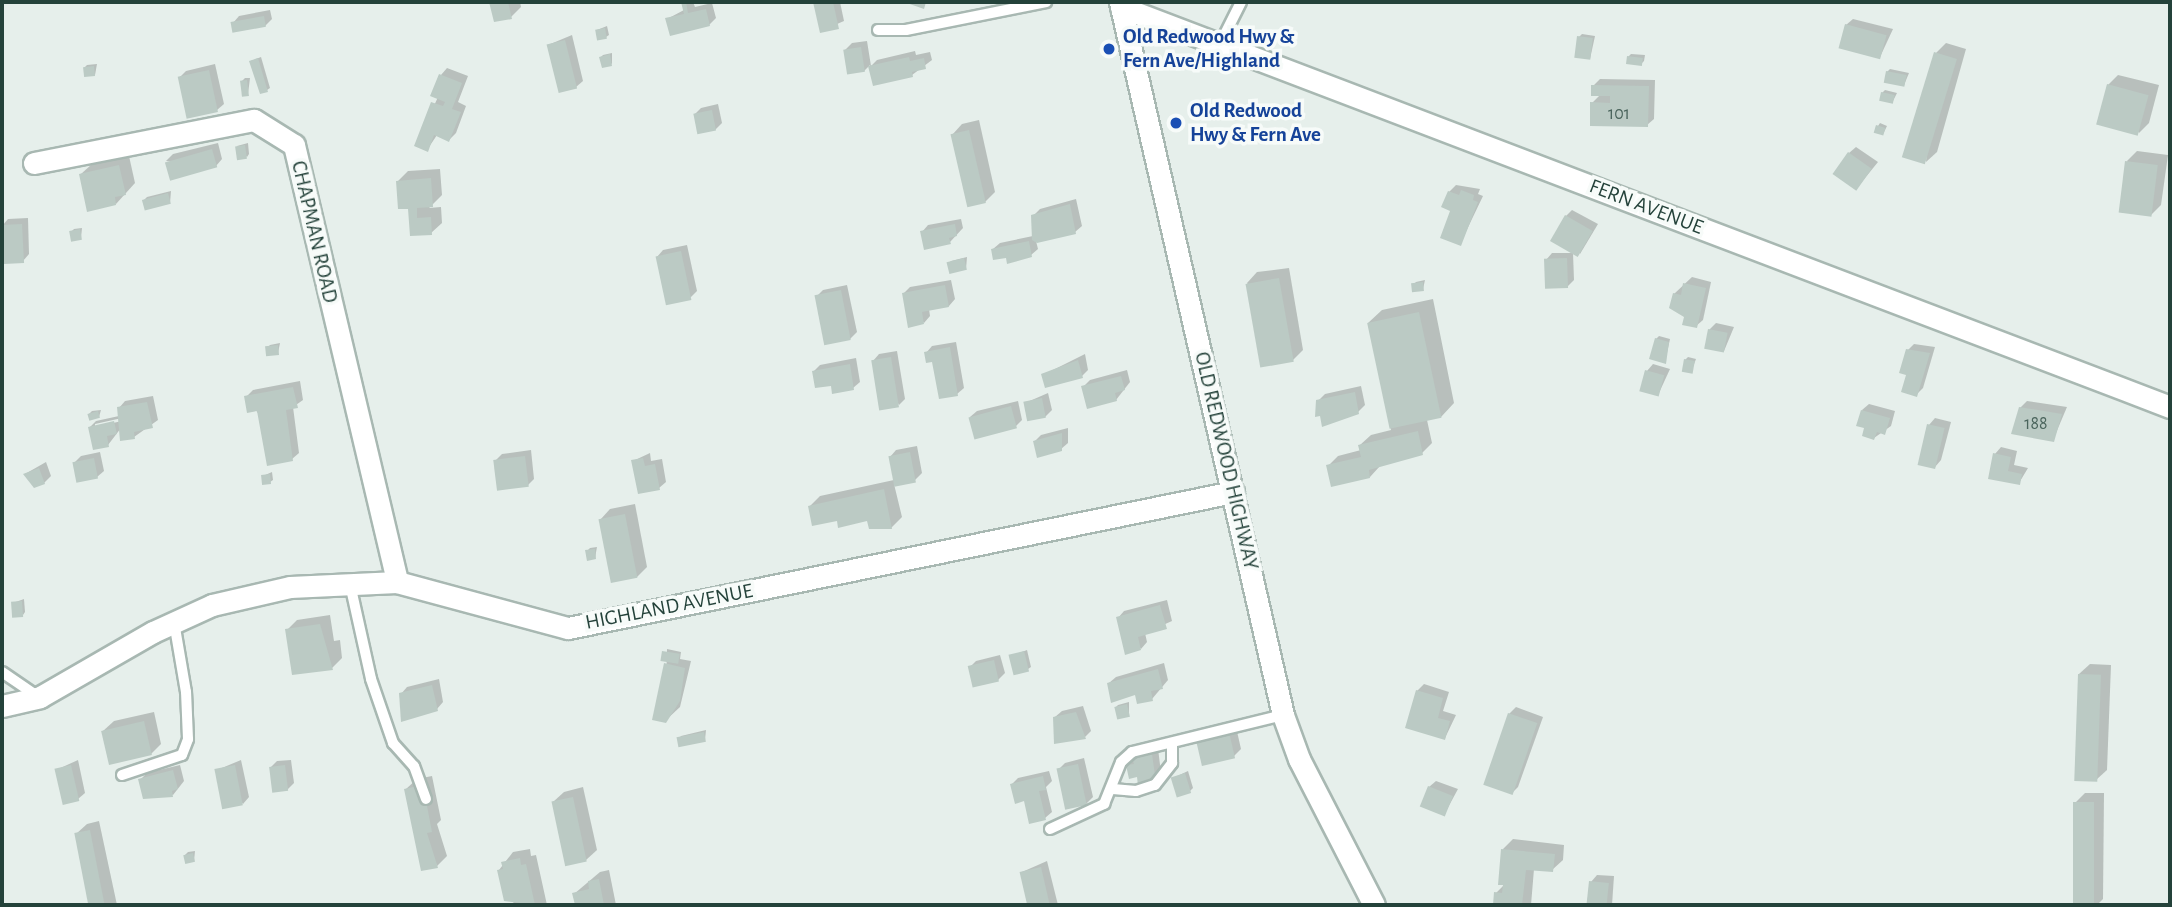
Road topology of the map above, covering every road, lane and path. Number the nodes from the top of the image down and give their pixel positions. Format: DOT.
graph roads {
  1 [pos="1046,2"];
  2 [pos="1241,2"];
  3 [pos="1121,4"];
  4 [pos="878,30"];
  5 [pos="1220,44"];
  6 [pos="34,163"];
  7 [pos="2170,407"];
  8 [pos="1233,492"];
  9 [pos="397,582"];
  10 [pos="350,584"];
  11 [pos="174,622"];
  12 [pos="2,672"];
  13 [pos="40,697"];
  14 [pos="2,706"];
  15 [pos="1283,715"];
  16 [pos="1172,743"];
  17 [pos="122,775"];
  18 [pos="1113,789"];
  19 [pos="426,799"];
  20 [pos="1050,829"];
  21 [pos="1374,905"];
  1 -- 4 [label="lane"];
  2 -- 5 [label="lane"];
  3 -- 5 [label="street, FERN AVENUE"];
  3 -- 8 [label="street, OLD REDWOOD HIGHWAY"];
  5 -- 7 [label="street, FERN AVENUE"];
  6 -- 9 [label="street, CHAPMAN ROAD"];
  8 -- 9 [label="street, HIGHLAND AVENUE"];
  8 -- 15 [label="street, OLD REDWOOD HIGHWAY"];
  9 -- 10 [label="street, HIGHLAND AVENUE"];
  10 -- 11 [label="street, HIGHLAND AVENUE"];
  10 -- 19 [label="lane"];
  11 -- 13 [label="street, HIGHLAND AVENUE"];
  11 -- 17 [label="lane"];
  12 -- 13 [label="lane"];
  13 -- 14 [label="street, HIGHLAND AVENUE"];
  15 -- 16 [label="lane"];
  15 -- 21 [label="street, OLD REDWOOD HIGHWAY"];
  16 -- 18 [label="lane"];
  16 -- 18 [label="lane"];
  18 -- 20 [label="lane"];
}
